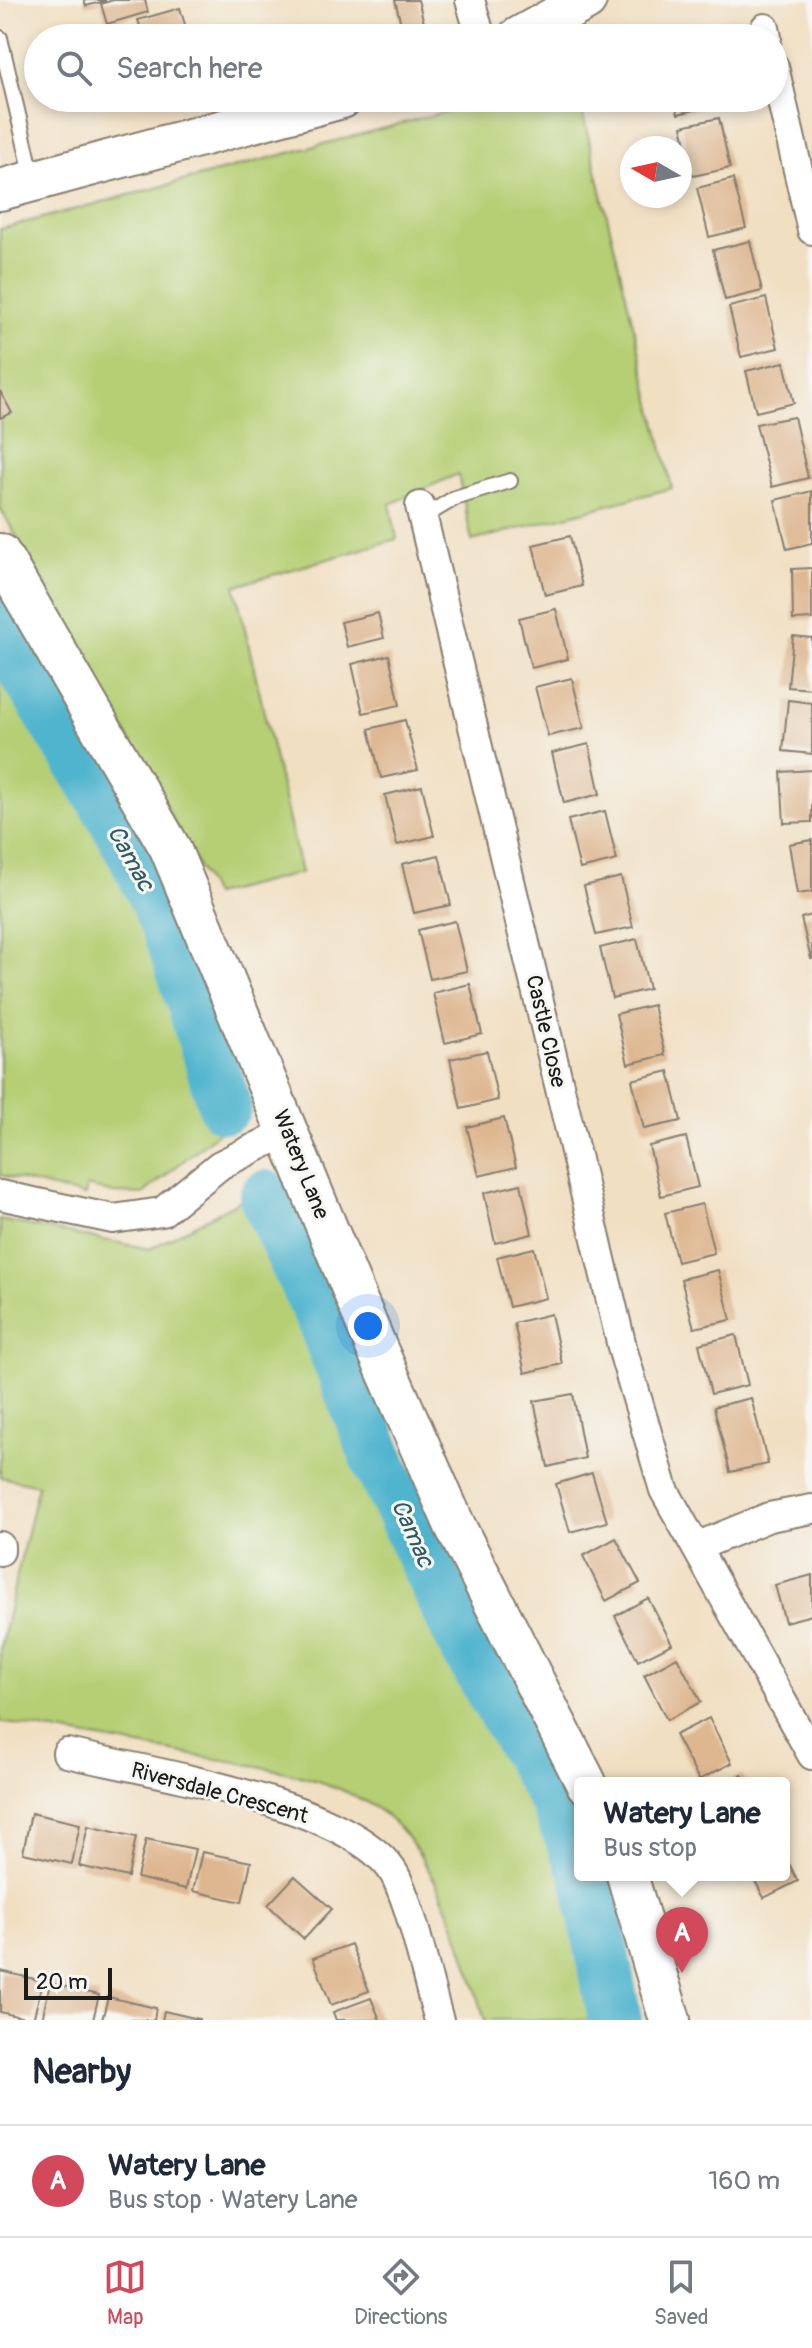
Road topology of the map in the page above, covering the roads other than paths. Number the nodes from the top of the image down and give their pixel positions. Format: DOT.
graph roads {
  1 [pos="470,0"];
  2 [pos="586,0"];
  3 [pos="477,24"];
  4 [pos="543,24"];
  5 [pos="0,38"];
  6 [pos="290,112"];
  7 [pos="784,112"];
  8 [pos="17,185"];
  9 [pos="812,230"];
  10 [pos="510,481"];
  11 [pos="422,512"];
  12 [pos="0,554"];
  13 [pos="276,1137"];
  14 [pos="0,1195"];
  15 [pos="812,1509"];
  16 [pos="696,1547"];
  17 [pos="67,1753"];
  18 [pos="812,1755"];
  19 [pos="583,1777"];
  20 [pos="629,1881"];
  21 [pos="439,2020"];
  22 [pos="670,2020"];
  1 -- 3 [label="street"];
  2 -- 4 [label="street"];
  5 -- 8 [label="lane"];
  6 -- 8 [label="street"];
  7 -- 9 [label="street"];
  10 -- 11 [label="lane"];
  11 -- 16 [label="street, Castle Close"];
  12 -- 13 [label="street, Watery Lane"];
  13 -- 14 [label="street"];
  13 -- 19 [label="street, Watery Lane"];
  15 -- 16 [label="street"];
  16 -- 18 [label="street, Castle Close"];
  17 -- 21 [label="street, Riversdale Crescent"];
  20 -- 22 [label="street"];
}
